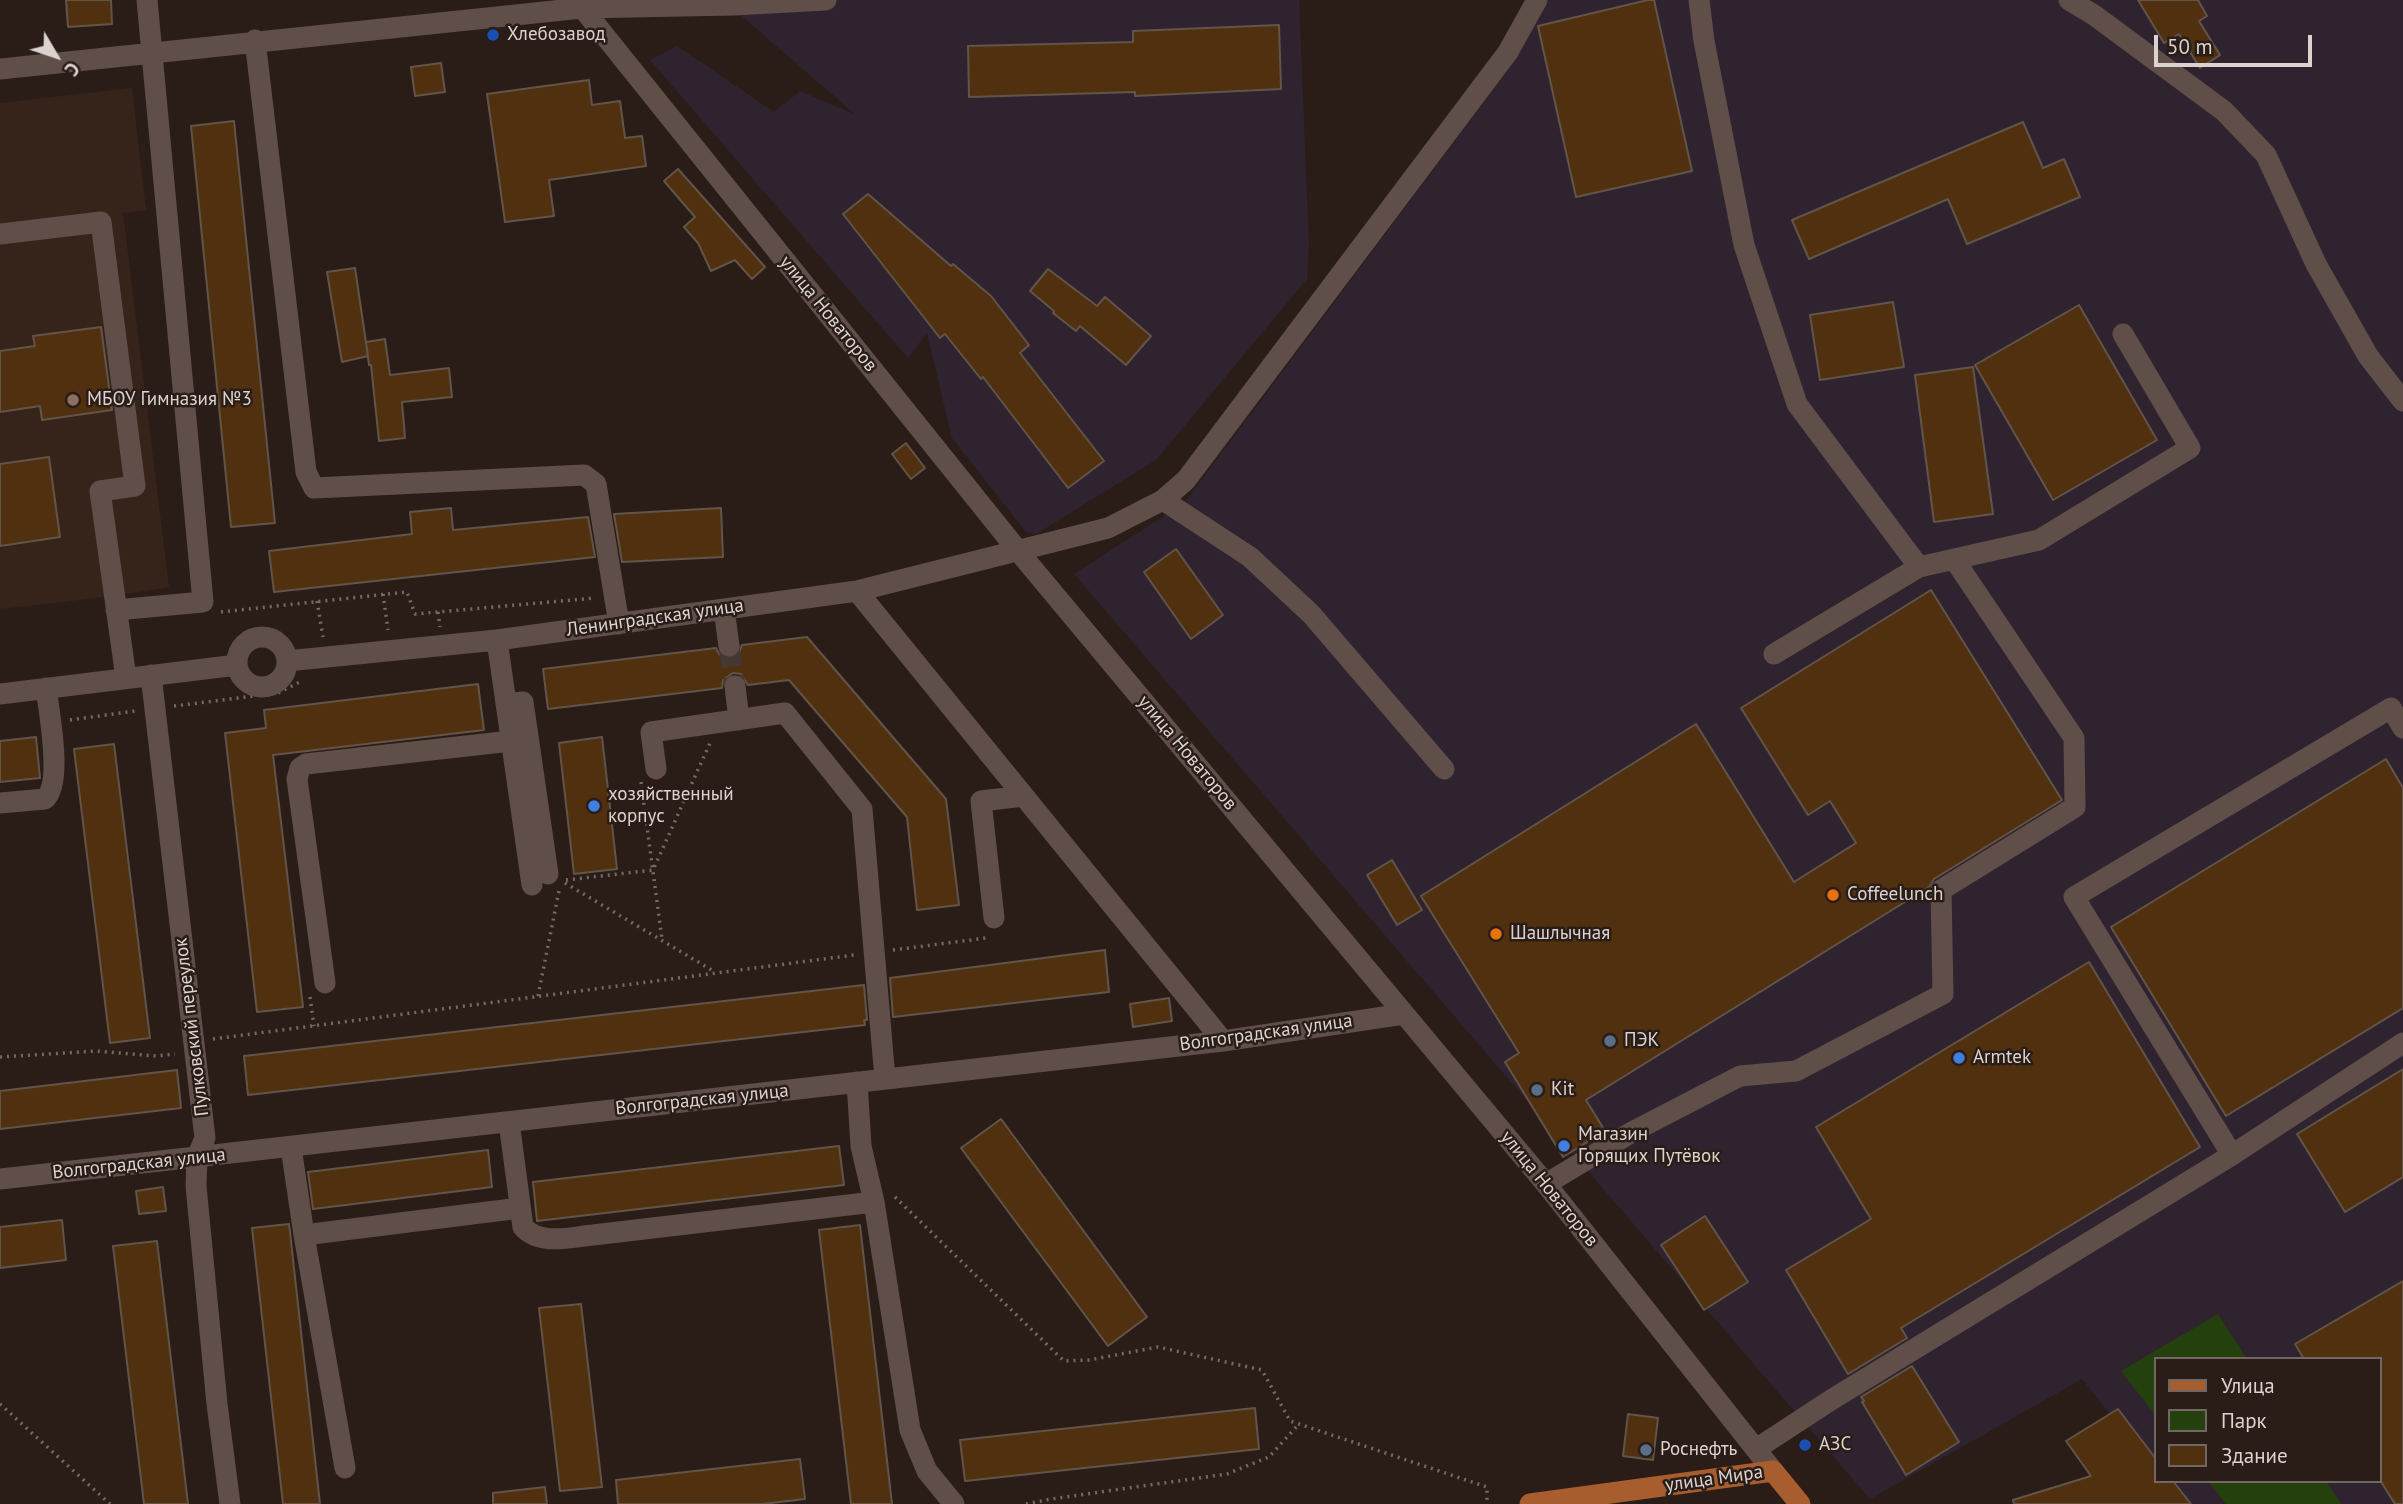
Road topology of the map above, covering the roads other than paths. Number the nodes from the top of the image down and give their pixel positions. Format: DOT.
graph roads {
  1 [pos="147,0"];
  2 [pos="826,0"];
  3 [pos="1537,0"];
  4 [pos="1699,0"];
  5 [pos="2069,0"];
  6 [pos="579,4"];
  7 [pos="255,40"];
  8 [pos="152,51"];
  9 [pos="0,69"];
  10 [pos="0,234"];
  11 [pos="2123,334"];
  12 [pos="2403,401"];
  13 [pos="1163,500"];
  14 [pos="1019,552"];
  15 [pos="1954,559"];
  16 [pos="1919,567"];
  17 [pos="857,590"];
  18 [pos="724,609"];
  19 [pos="116,610"];
  20 [pos="619,624"];
  21 [pos="497,640"];
  22 [pos="730,646"];
  23 [pos="1774,654"];
  24 [pos="287,661"];
  25 [pos="237,665"];
  26 [pos="151,675"];
  27 [pos="126,678"];
  28 [pos="734,686"];
  29 [pos="46,688"];
  30 [pos="0,694"];
  31 [pos="506,704"];
  32 [pos="729,721"];
  33 [pos="2403,727"];
  34 [pos="512,741"];
  35 [pos="656,769"];
  36 [pos="1444,769"];
  37 [pos="1024,796"];
  38 [pos="0,803"];
  39 [pos="994,918"];
  40 [pos="325,983"];
  41 [pos="1404,1014"];
  42 [pos="1223,1041"];
  43 [pos="2403,1043"];
  44 [pos="885,1079"];
  45 [pos="857,1082"];
  46 [pos="509,1122"];
  47 [pos="291,1147"];
  48 [pos="2232,1155"];
  49 [pos="197,1157"];
  50 [pos="0,1179"];
  51 [pos="1546,1184"];
  52 [pos="883,1198"];
  53 [pos="520,1208"];
  54 [pos="304,1236"];
  55 [pos="1756,1450"];
  56 [pos="345,1468"];
  57 [pos="1773,1471"];
  58 [pos="230,1504"];
  59 [pos="954,1504"];
  60 [pos="1530,1504"];
  61 [pos="1800,1504"];
  1 -- 8 [label="street"];
  2 -- 6 [label="street"];
  3 -- 13 [label="street, Ленинградская улица"];
  4 -- 16 [label="street"];
  5 -- 12 [label="street"];
  6 -- 7 [label="street"];
  6 -- 14 [label="street, улица Новаторов"];
  7 -- 8 [label="street"];
  7 -- 20 [label="street"];
  8 -- 9 [label="street"];
  8 -- 19 [label="street"];
  10 -- 19 [label="street"];
  11 -- 15 [label="street"];
  13 -- 14 [label="street, Ленинградская улица"];
  13 -- 36 [label="street"];
  14 -- 17 [label="street, Ленинградская улица"];
  14 -- 41 [label="street, улица Новаторов"];
  15 -- 16 [label="street"];
  15 -- 51 [label="street"];
  16 -- 23 [label="street"];
  17 -- 18 [label="street, Ленинградская улица"];
  17 -- 37 [label="street"];
  18 -- 20 [label="street, Ленинградская улица"];
  18 -- 22 [label="street"];
  19 -- 27 [label="street"];
  20 -- 21 [label="street, Ленинградская улица"];
  21 -- 24 [label="street, Ленинградская улица"];
  21 -- 31 [label="street"];
  24 -- 25 [label="street"];
  24 -- 25 [label="street"];
  25 -- 26 [label="street"];
  26 -- 27 [label="street"];
  26 -- 49 [label="street, Пулковский переулок"];
  27 -- 29 [label="street"];
  28 -- 32 [label="street"];
  29 -- 30 [label="street"];
  29 -- 38 [label="street"];
  31 -- 34 [label="street"];
  31 -- 34 [label="street"];
  32 -- 35 [label="street"];
  32 -- 44 [label="street"];
  33 -- 48 [label="street"];
  34 -- 40 [label="street"];
  37 -- 39 [label="street"];
  37 -- 42 [label="street"];
  41 -- 42 [label="street, Волгоградская улица"];
  41 -- 51 [label="street, улица Новаторов"];
  42 -- 44 [label="street, Волгоградская улица"];
  43 -- 48 [label="street"];
  44 -- 45 [label="street, Волгоградская улица"];
  45 -- 46 [label="street, Волгоградская улица"];
  45 -- 52 [label="street"];
  46 -- 47 [label="street, Волгоградская улица"];
  46 -- 53 [label="street"];
  47 -- 49 [label="street, Волгоградская улица"];
  47 -- 54 [label="street"];
  48 -- 55 [label="street"];
  49 -- 50 [label="street, Волгоградская улица"];
  49 -- 58 [label="street, Пулковский переулок"];
  51 -- 55 [label="street, улица Новаторов"];
  52 -- 53 [label="street"];
  52 -- 59 [label="street"];
  53 -- 54 [label="street"];
  54 -- 56 [label="street"];
  55 -- 57 [label="street, улица Новаторов"];
  57 -- 60 [label="main road, улица Мира"];
  57 -- 61 [label="main road, улица Новаторов"];
}
